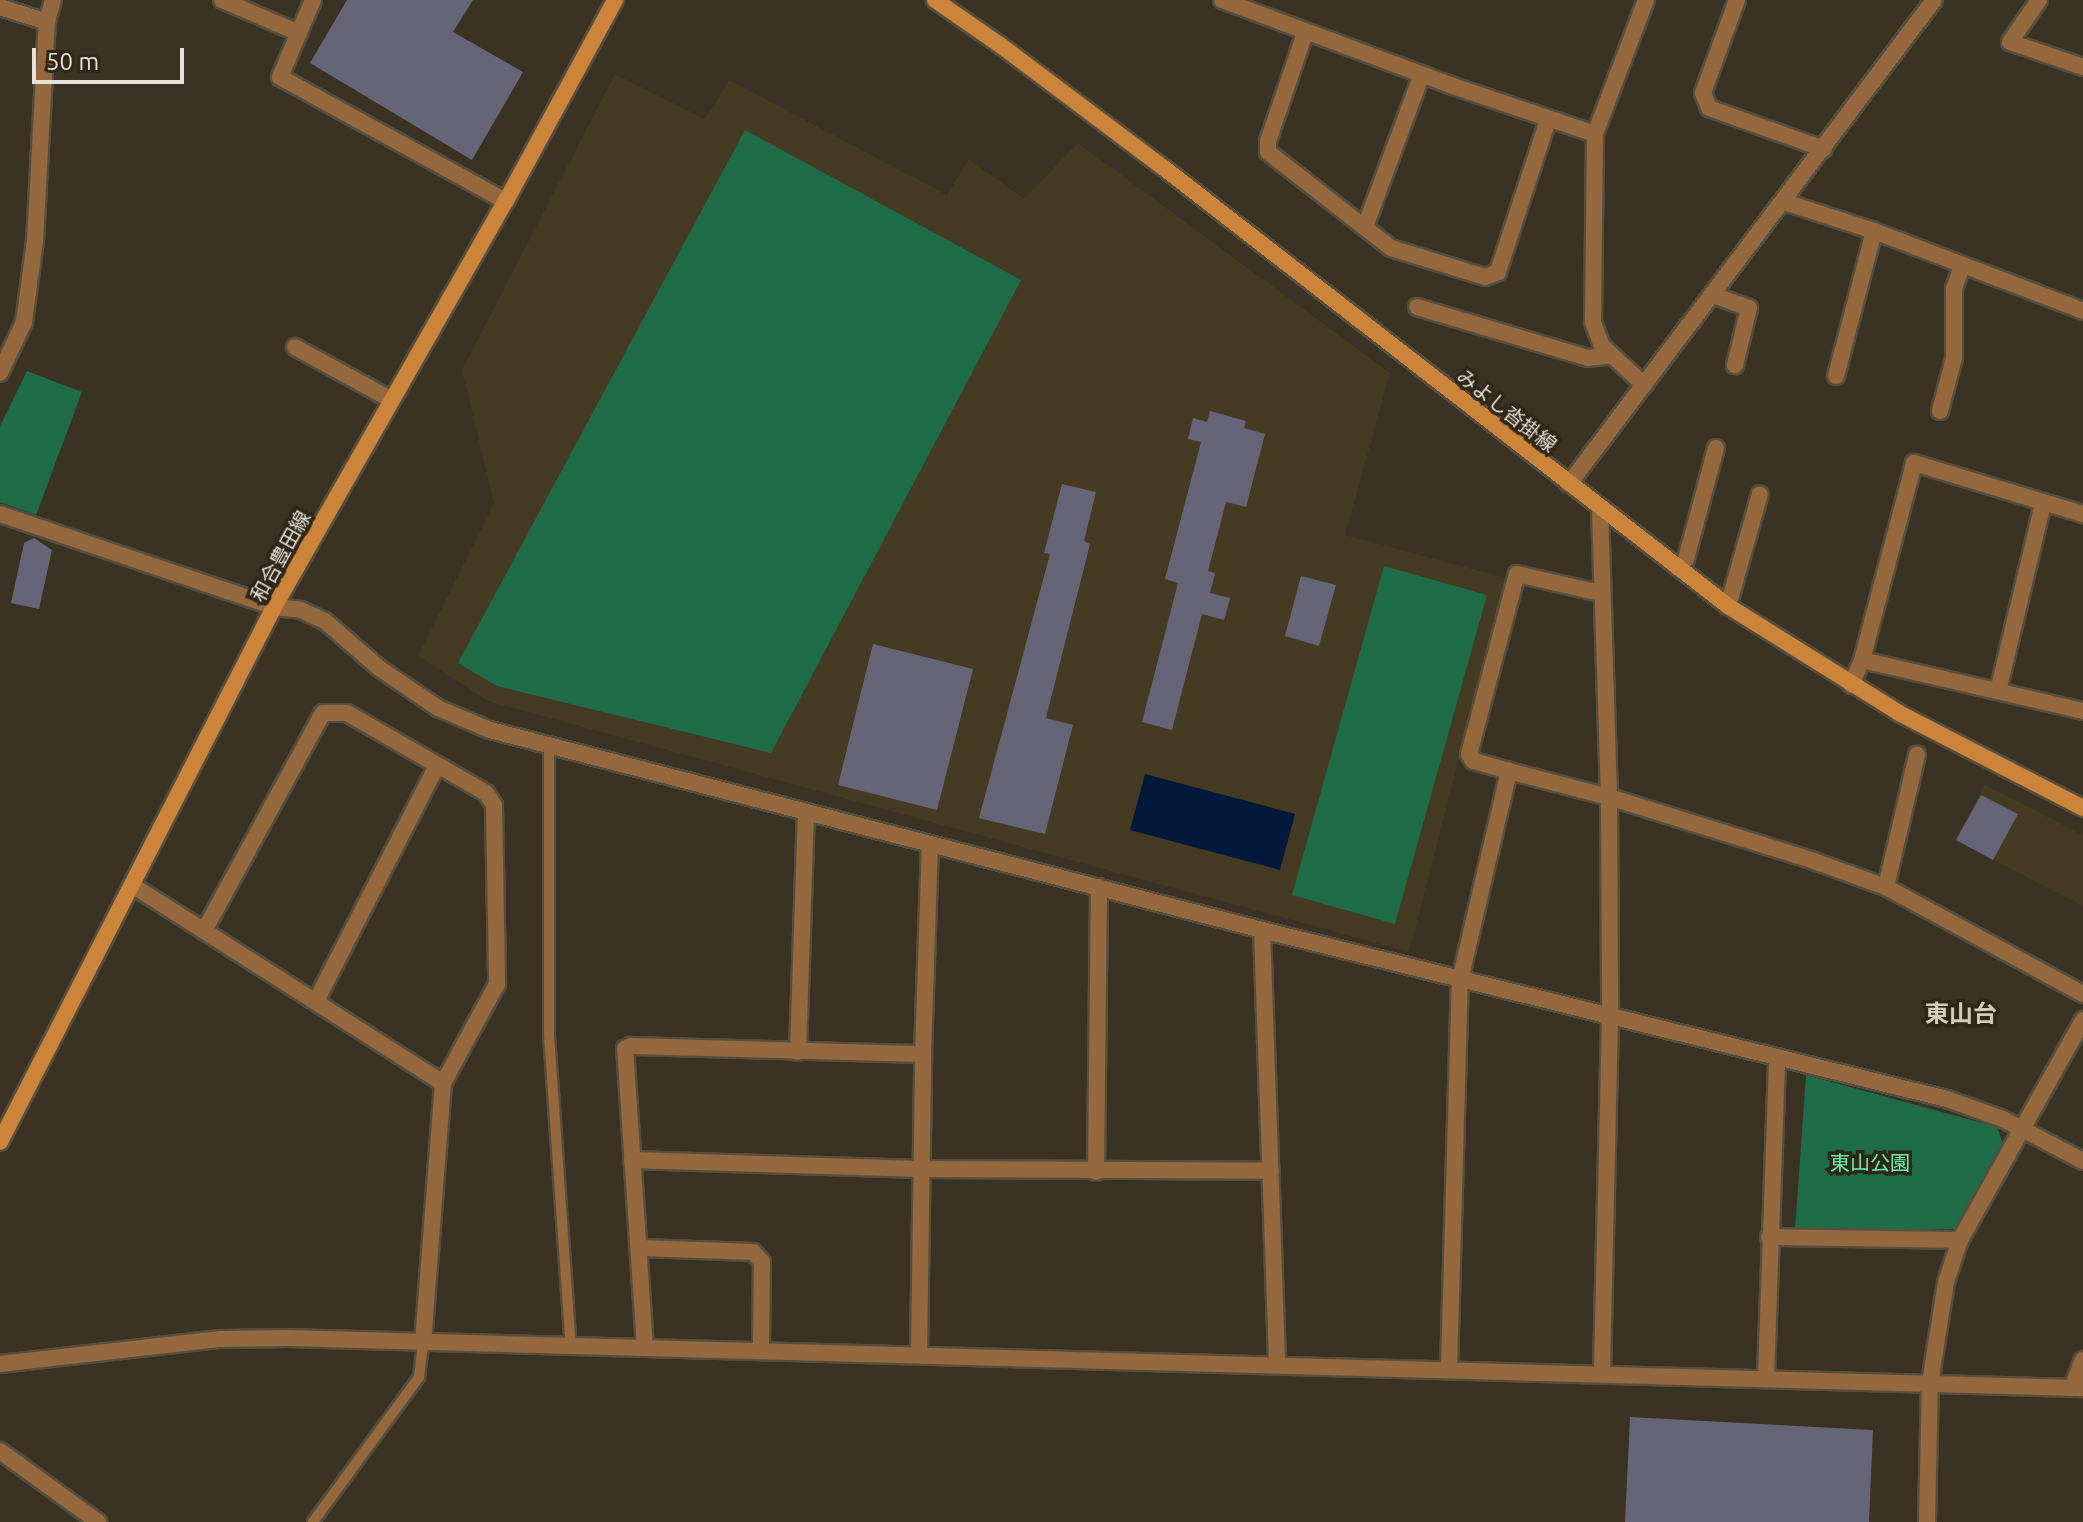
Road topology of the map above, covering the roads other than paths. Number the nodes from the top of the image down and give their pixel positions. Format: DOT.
graph roads {
  1 [pos="53,0"];
  2 [pos="222,0"];
  3 [pos="313,0"];
  4 [pos="615,0"];
  5 [pos="935,0"];
  6 [pos="1222,0"];
  7 [pos="1646,0"];
  8 [pos="1737,0"];
  9 [pos="1934,0"];
  10 [pos="2039,0"];
  11 [pos="0,7"];
  12 [pos="47,22"];
  13 [pos="299,33"];
  14 [pos="1305,33"];
  15 [pos="2083,67"];
  16 [pos="1422,74"];
  17 [pos="1548,120"];
  18 [pos="1595,134"];
  19 [pos="1824,149"];
  20 [pos="506,201"];
  21 [pos="1785,202"];
  22 [pos="1365,227"];
  23 [pos="1874,231"];
  24 [pos="1962,266"];
  25 [pos="1713,295"];
  26 [pos="1417,307"];
  27 [pos="2083,311"];
  28 [pos="295,347"];
  29 [pos="1611,355"];
  30 [pos="1735,365"];
  31 [pos="0,373"];
  32 [pos="1836,376"];
  33 [pos="1644,385"];
  34 [pos="390,399"];
  35 [pos="1940,411"];
  36 [pos="1716,448"];
  37 [pos="1569,484"];
  38 [pos="1760,494"];
  39 [pos="2043,503"];
  40 [pos="1600,510"];
  41 [pos="0,514"];
  42 [pos="2083,514"];
  43 [pos="1678,568"];
  44 [pos="1600,593"];
  45 [pos="1728,606"];
  46 [pos="274,607"];
  47 [pos="1862,660"];
  48 [pos="1851,685"];
  49 [pos="1998,691"];
  50 [pos="2083,711"];
  51 [pos="549,746"];
  52 [pos="1917,755"];
  53 [pos="437,766"];
  54 [pos="1509,771"];
  55 [pos="1609,797"];
  56 [pos="2083,808"];
  57 [pos="806,814"];
  58 [pos="930,846"];
  59 [pos="132,885"];
  60 [pos="1099,887"];
  61 [pos="1886,887"];
  62 [pos="1262,930"];
  63 [pos="204,931"];
  64 [pos="1460,980"];
  65 [pos="2083,994"];
  66 [pos="316,1001"];
  67 [pos="1610,1018"];
  68 [pos="2083,1020"];
  69 [pos="798,1052"];
  70 [pos="923,1054"];
  71 [pos="1777,1058"];
  72 [pos="443,1083"];
  73 [pos="2023,1129"];
  74 [pos="0,1142"];
  75 [pos="632,1160"];
  76 [pos="2083,1161"];
  77 [pos="921,1169"];
  78 [pos="1271,1171"];
  79 [pos="1096,1172"];
  80 [pos="1769,1237"];
  81 [pos="1960,1240"];
  82 [pos="641,1248"];
  83 [pos="423,1344"];
  84 [pos="571,1346"];
  85 [pos="645,1348"];
  86 [pos="761,1350"];
  87 [pos="919,1355"];
  88 [pos="2083,1360"];
  89 [pos="1277,1363"];
  90 [pos="0,1364"];
  91 [pos="1449,1369"];
  92 [pos="1602,1372"];
  93 [pos="1766,1377"];
  94 [pos="1930,1383"];
  95 [pos="2078,1388"];
  96 [pos="0,1451"];
  97 [pos="98,1522"];
  98 [pos="313,1522"];
  99 [pos="1927,1522"];
  1 -- 12 [label="street"];
  2 -- 13 [label="street"];
  3 -- 13 [label="street"];
  4 -- 20 [label="main road, 和合豊田線"];
  5 -- 37 [label="main road, みよし沓掛線"];
  6 -- 14 [label="street"];
  7 -- 18 [label="street"];
  8 -- 19 [label="street"];
  9 -- 19 [label="street"];
  10 -- 15 [label="street"];
  11 -- 12 [label="street"];
  12 -- 31 [label="street"];
  13 -- 20 [label="street"];
  14 -- 16 [label="street"];
  14 -- 22 [label="street"];
  16 -- 17 [label="street"];
  16 -- 22 [label="street"];
  17 -- 18 [label="street"];
  17 -- 22 [label="street"];
  18 -- 29 [label="street"];
  19 -- 21 [label="street"];
  20 -- 34 [label="main road, 和合豊田線"];
  21 -- 23 [label="street"];
  21 -- 25 [label="street"];
  23 -- 24 [label="street"];
  23 -- 32 [label="street"];
  24 -- 27 [label="street"];
  24 -- 35 [label="street"];
  25 -- 30 [label="street"];
  25 -- 33 [label="street"];
  26 -- 29 [label="street"];
  28 -- 34 [label="street"];
  29 -- 33 [label="street"];
  33 -- 37 [label="street"];
  34 -- 46 [label="main road, 和合豊田線"];
  36 -- 43 [label="street"];
  37 -- 40 [label="main road, みよし沓掛線"];
  38 -- 45 [label="street"];
  39 -- 42 [label="street"];
  39 -- 47 [label="street"];
  39 -- 49 [label="street"];
  40 -- 43 [label="main road, みよし沓掛線"];
  40 -- 44 [label="street"];
  41 -- 46 [label="street"];
  43 -- 45 [label="main road, みよし沓掛線"];
  44 -- 54 [label="street"];
  44 -- 55 [label="street"];
  45 -- 48 [label="main road, みよし沓掛線"];
  46 -- 51 [label="street"];
  46 -- 59 [label="main road, 和合豊田線"];
  47 -- 48 [label="street"];
  47 -- 49 [label="street"];
  48 -- 56 [label="main road, みよし沓掛線"];
  49 -- 50 [label="street"];
  51 -- 57 [label="street"];
  51 -- 84 [label="lane"];
  52 -- 61 [label="street"];
  53 -- 63 [label="street"];
  53 -- 66 [label="street"];
  53 -- 72 [label="street"];
  54 -- 55 [label="street"];
  54 -- 64 [label="street"];
  55 -- 61 [label="street"];
  55 -- 67 [label="street"];
  57 -- 58 [label="street"];
  57 -- 69 [label="street"];
  58 -- 60 [label="street"];
  58 -- 70 [label="street"];
  59 -- 63 [label="street"];
  59 -- 74 [label="main road, 和合豊田線"];
  60 -- 62 [label="street"];
  60 -- 79 [label="street"];
  61 -- 65 [label="street"];
  62 -- 64 [label="street"];
  62 -- 78 [label="street"];
  63 -- 66 [label="street"];
  64 -- 67 [label="street"];
  64 -- 91 [label="street"];
  66 -- 72 [label="street"];
  67 -- 71 [label="street"];
  67 -- 92 [label="street"];
  68 -- 73 [label="street"];
  69 -- 70 [label="street"];
  69 -- 75 [label="street"];
  70 -- 77 [label="street"];
  71 -- 73 [label="street"];
  71 -- 80 [label="street"];
  72 -- 83 [label="street"];
  73 -- 76 [label="street"];
  73 -- 81 [label="street"];
  75 -- 77 [label="street"];
  75 -- 82 [label="street"];
  77 -- 79 [label="street"];
  77 -- 87 [label="street"];
  78 -- 79 [label="street"];
  78 -- 89 [label="street"];
  80 -- 81 [label="street"];
  80 -- 93 [label="street"];
  81 -- 94 [label="street"];
  82 -- 85 [label="street"];
  82 -- 86 [label="street"];
  83 -- 84 [label="street"];
  83 -- 90 [label="street"];
  83 -- 98 [label="lane"];
  84 -- 85 [label="street"];
  85 -- 86 [label="street"];
  86 -- 87 [label="street"];
  87 -- 89 [label="street"];
  88 -- 95 [label="street"];
  89 -- 91 [label="street"];
  91 -- 92 [label="street"];
  92 -- 93 [label="street"];
  93 -- 94 [label="street"];
  94 -- 95 [label="street"];
  94 -- 99 [label="street"];
  96 -- 97 [label="street"];
}
